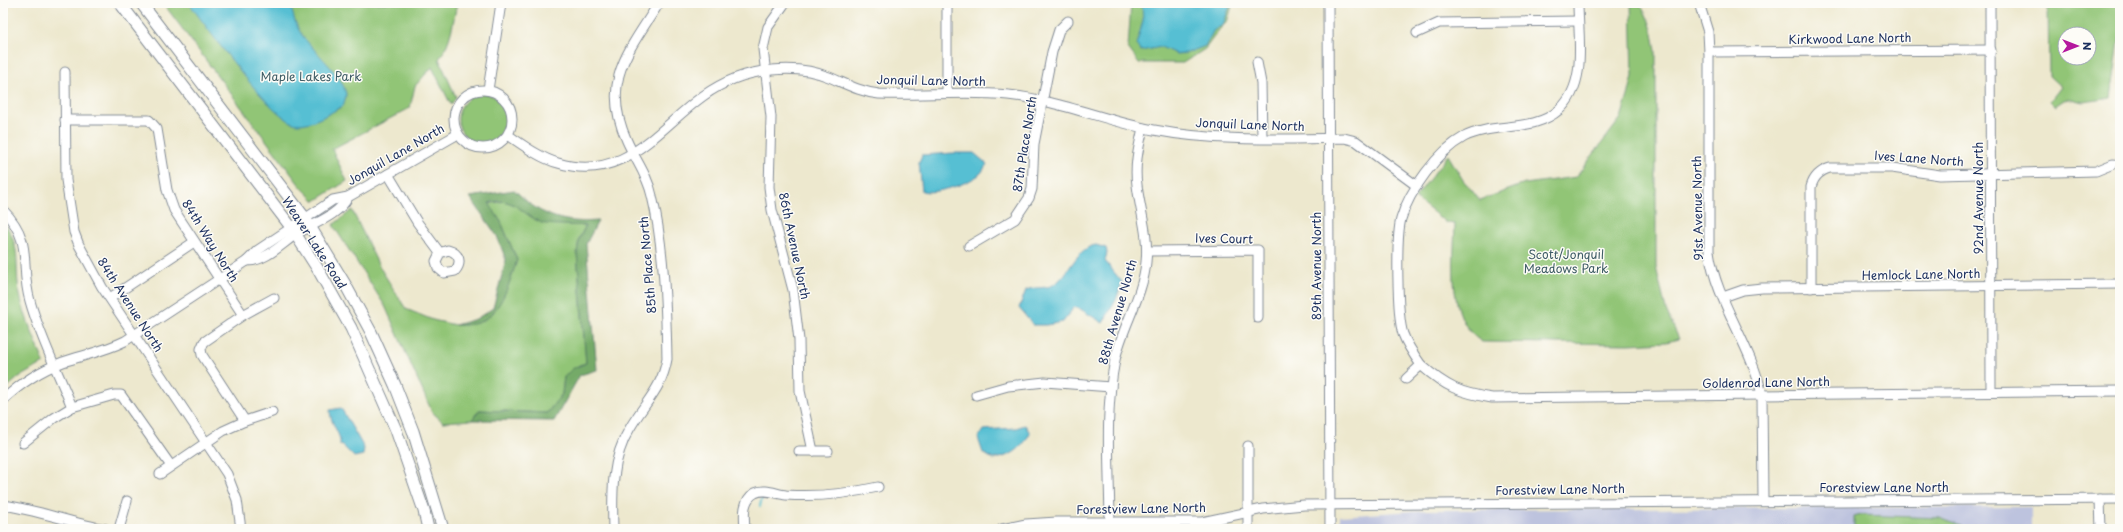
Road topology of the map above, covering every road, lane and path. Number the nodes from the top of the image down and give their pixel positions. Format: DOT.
graph roads {
  1 [pos="120,3"];
  2 [pos="141,3"];
  3 [pos="501,3"];
  4 [pos="659,3"];
  5 [pos="785,3"];
  6 [pos="947,3"];
  7 [pos="1328,3"];
  8 [pos="1578,3"];
  9 [pos="1699,3"];
  10 [pos="1990,3"];
  11 [pos="1068,21"];
  12 [pos="1578,21"];
  13 [pos="1417,33"];
  14 [pos="1991,50"];
  15 [pos="1709,52"];
  16 [pos="1257,62"];
  17 [pos="765,71"];
  18 [pos="65,72"];
  19 [pos="488,90"];
  20 [pos="947,93"];
  21 [pos="1043,100"];
  22 [pos="65,120"];
  23 [pos="1142,128"];
  24 [pos="458,134"];
  25 [pos="508,135"];
  26 [pos="1262,138"];
  27 [pos="1329,138"];
  28 [pos="633,154"];
  29 [pos="2113,164"];
  30 [pos="388,174"];
  31 [pos="1991,174"];
  32 [pos="1417,186"];
  33 [pos="3,210"];
  34 [pos="308,222"];
  35 [pos="294,231"];
  36 [pos="194,242"];
  37 [pos="969,246"];
  38 [pos="1147,251"];
  39 [pos="440,253"];
  40 [pos="219,279"];
  41 [pos="2120,284"];
  42 [pos="1991,286"];
  43 [pos="1811,288"];
  44 [pos="1723,297"];
  45 [pos="110,298"];
  46 [pos="274,298"];
  47 [pos="243,315"];
  48 [pos="1258,318"];
  49 [pos="134,336"];
  50 [pos="55,365"];
  51 [pos="1421,365"];
  52 [pos="1406,379"];
  53 [pos="1111,387"];
  54 [pos="1991,392"];
  55 [pos="2120,392"];
  56 [pos="976,395"];
  57 [pos="1762,395"];
  58 [pos="3,400"];
  59 [pos="72,407"];
  60 [pos="272,412"];
  61 [pos="245,421"];
  62 [pos="207,442"];
  63 [pos="23,444"];
  64 [pos="1248,446"];
  65 [pos="798,451"];
  66 [pos="813,451"];
  67 [pos="828,451"];
  68 [pos="171,466"];
  69 [pos="160,474"];
  70 [pos="878,487"];
  71 [pos="2120,498"];
  72 [pos="2100,499"];
  73 [pos="127,501"];
  74 [pos="1763,501"];
  75 [pos="3,505"];
  76 [pos="1330,505"];
  77 [pos="1248,513"];
  78 [pos="1110,526"];
  79 [pos="106,529"];
  80 [pos="119,529"];
  81 [pos="241,529"];
  82 [pos="428,529"];
  83 [pos="443,529"];
  84 [pos="613,529"];
  85 [pos="745,529"];
  86 [pos="1002,529"];
  87 [pos="1248,529"];
  88 [pos="1330,529"];
  89 [pos="2101,529"];
  1 -- 35 [label="main road, Weaver Lake Road"];
  2 -- 34 [label="main road, Weaver Lake Road"];
  3 -- 19 [label="street"];
  4 -- 28 [label="street, 85th Place North"];
  5 -- 17 [label="street, 86th Avenue North"];
  6 -- 20 [label="street"];
  7 -- 27 [label="street, 89th Avenue North"];
  8 -- 12 [label="street"];
  9 -- 15 [label="street, 91st Avenue North"];
  10 -- 14 [label="street, 92nd Avenue North"];
  11 -- 21 [label="street, 87th Place North"];
  12 -- 13 [label="street"];
  12 -- 32 [label="street"];
  14 -- 15 [label="street, Kirkwood Lane North"];
  14 -- 31 [label="street, 92nd Avenue North"];
  15 -- 44 [label="street, 91st Avenue North"];
  16 -- 26 [label="street"];
  17 -- 20 [label="street, Jonquil Lane North"];
  17 -- 28 [label="street, Jonquil Lane North"];
  17 -- 66 [label="street, 86th Avenue North"];
  18 -- 22 [label="street, 84th Avenue North"];
  19 -- 24 [label="street"];
  19 -- 25 [label="street"];
  20 -- 21 [label="street, Jonquil Lane North"];
  21 -- 23 [label="street, Jonquil Lane North"];
  21 -- 37 [label="street, 87th Place North"];
  22 -- 36 [label="street, 84th Way North"];
  22 -- 45 [label="street, 84th Avenue North"];
  23 -- 26 [label="street, Jonquil Lane North"];
  23 -- 38 [label="street, 88th Avenue North"];
  24 -- 25 [label="street, Jonquil Lane North"];
  24 -- 30 [label="street, Jonquil Lane North"];
  25 -- 28 [label="street, Jonquil Lane North"];
  26 -- 27 [label="street, Jonquil Lane North"];
  27 -- 32 [label="street, Jonquil Lane North"];
  27 -- 76 [label="street, 89th Avenue North"];
  28 -- 84 [label="street, 85th Place North"];
  29 -- 31 [label="street, Ives Lane North"];
  30 -- 34 [label="street, Jonquil Lane North"];
  30 -- 39 [label="street"];
  31 -- 42 [label="street, 92nd Avenue North"];
  31 -- 43 [label="street, Ives Lane North"];
  32 -- 51 [label="street"];
  33 -- 50 [label="street"];
  34 -- 35 [label="street, Jonquil Lane North"];
  34 -- 83 [label="main road, Weaver Lake Road"];
  35 -- 40 [label="street, Jonquil Lane North"];
  35 -- 82 [label="main road, Weaver Lake Road"];
  36 -- 40 [label="street, 84th Way North"];
  36 -- 45 [label="street"];
  38 -- 48 [label="street, Ives Court"];
  38 -- 53 [label="street, 88th Avenue North"];
  40 -- 47 [label="street, 84th Way North"];
  40 -- 49 [label="street, Jonquil Lane North"];
  41 -- 42 [label="street, Hemlock Lane North"];
  42 -- 43 [label="street, Hemlock Lane North"];
  42 -- 54 [label="street, 92nd Avenue North"];
  43 -- 44 [label="street, Hemlock Lane North"];
  44 -- 57 [label="street, 91st Avenue North"];
  45 -- 49 [label="street, 84th Avenue North"];
  46 -- 47 [label="street"];
  47 -- 61 [label="street"];
  49 -- 50 [label="street, Jonquil Lane North"];
  49 -- 62 [label="street, 84th Avenue North"];
  50 -- 58 [label="street, Jonquil Lane North"];
  50 -- 59 [label="street"];
  51 -- 52 [label="street"];
  51 -- 57 [label="street, Goldenrod Lane North"];
  53 -- 56 [label="street"];
  53 -- 78 [label="street, 88th Avenue North"];
  54 -- 55 [label="street, Goldenrod Lane North"];
  54 -- 57 [label="street, Goldenrod Lane North"];
  57 -- 74 [label="street, 91st Avenue North"];
  59 -- 63 [label="street"];
  59 -- 68 [label="street"];
  60 -- 61 [label="street"];
  61 -- 62 [label="street"];
  62 -- 68 [label="street"];
  62 -- 81 [label="street, 84th Avenue North"];
  64 -- 77 [label="street"];
  65 -- 66 [label="street"];
  66 -- 67 [label="street"];
  68 -- 69 [label="street"];
  70 -- 85 [label="street"];
  71 -- 72 [label="street, Forestview Lane North"];
  72 -- 74 [label="street, Forestview Lane North"];
  72 -- 89 [label="street"];
  73 -- 80 [label="street"];
  74 -- 76 [label="street, Forestview Lane North"];
  75 -- 79 [label="street"];
  76 -- 77 [label="street, Forestview Lane North"];
  76 -- 88 [label="street, 89th Avenue North"];
  77 -- 78 [label="street, Forestview Lane North"];
  77 -- 87 [label="street"];
  78 -- 86 [label="street, Forestview Lane North"];
}
